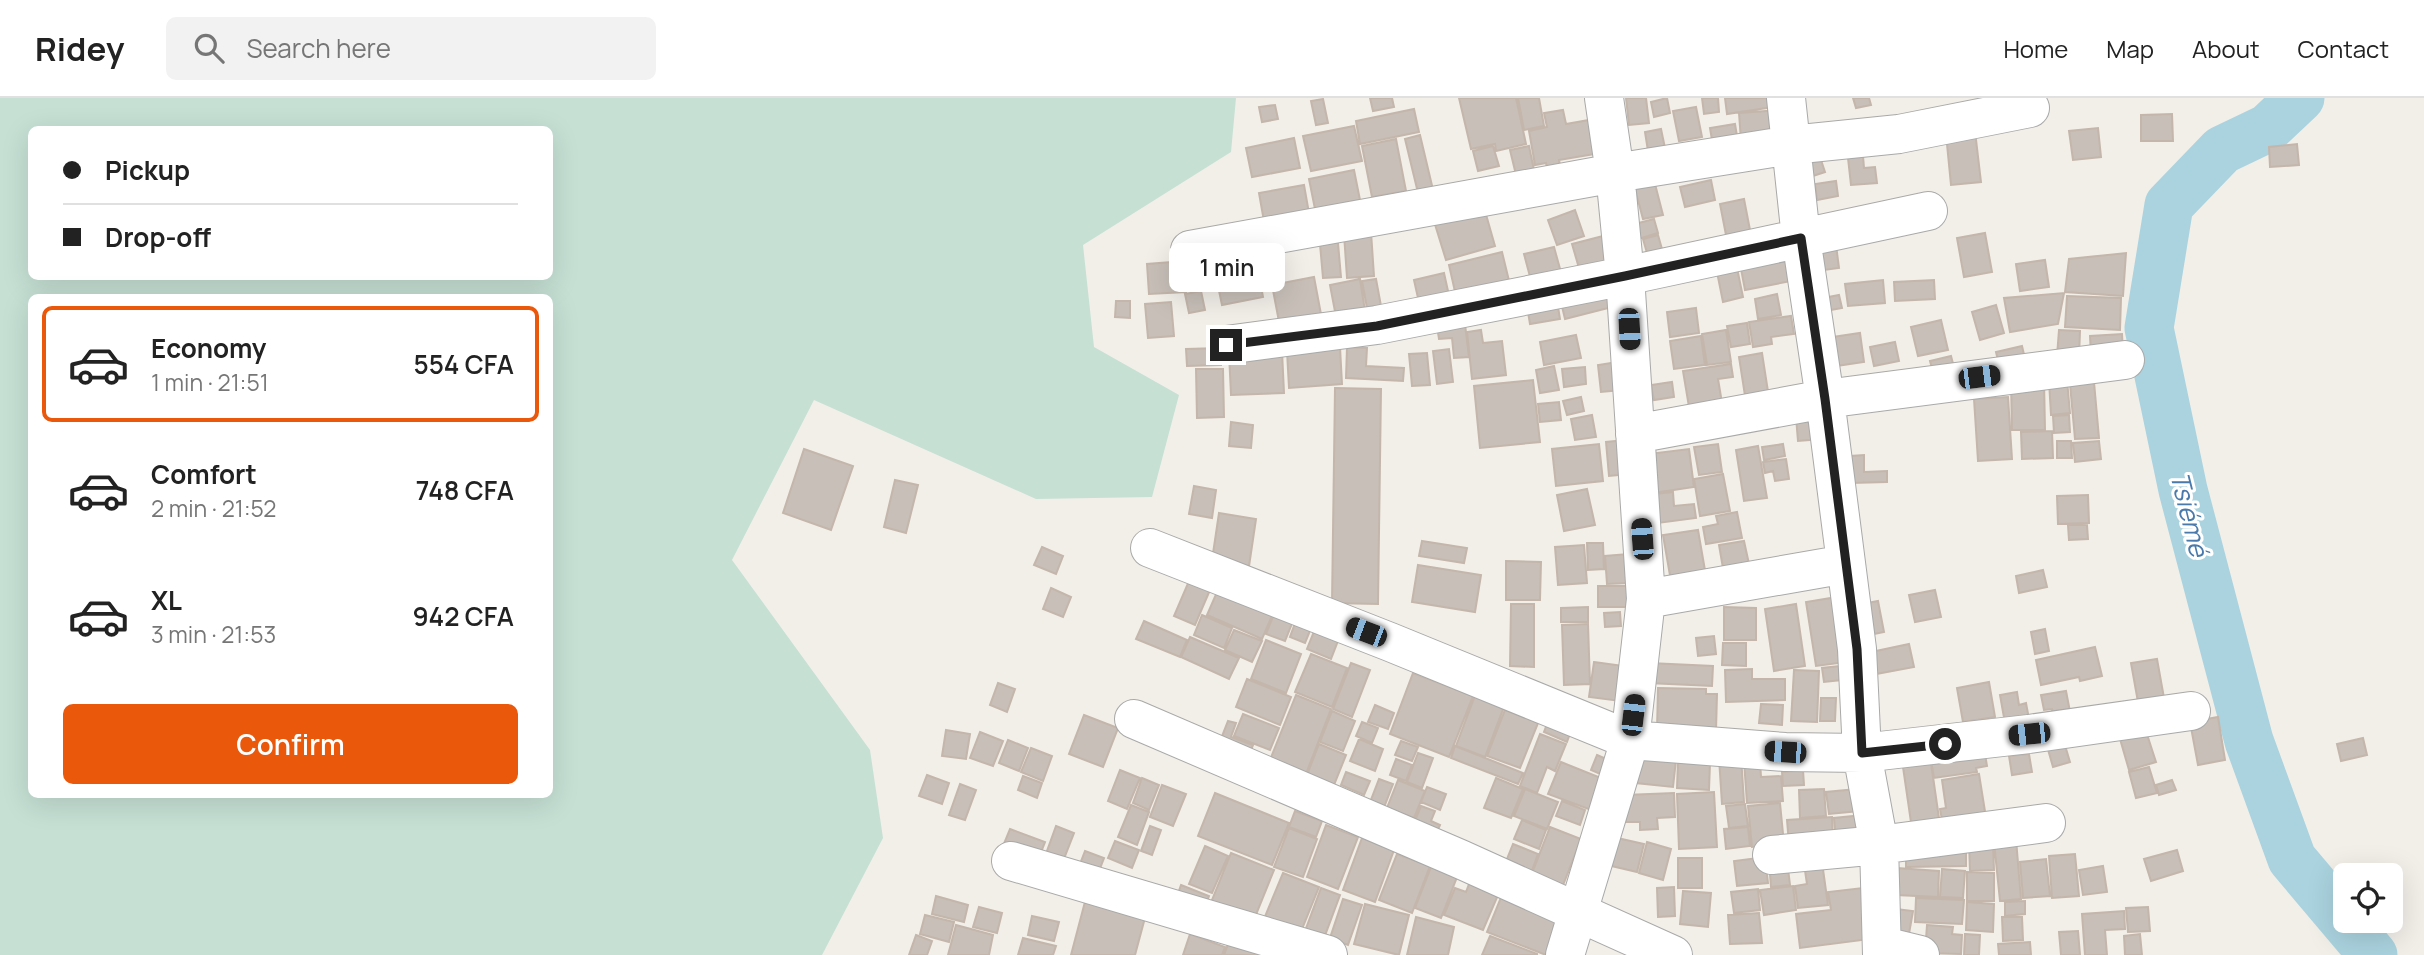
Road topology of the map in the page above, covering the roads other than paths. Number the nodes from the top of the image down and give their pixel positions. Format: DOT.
graph roads {
  1 [pos="1604,98"];
  2 [pos="1786,98"];
  3 [pos="2030,108"];
  4 [pos="1791,145"];
  5 [pos="1615,173"];
  6 [pos="1928,211"];
  7 [pos="1801,238"];
  8 [pos="1189,250"];
  9 [pos="1625,276"];
  10 [pos="1226,345"];
  11 [pos="2125,360"];
  12 [pos="1825,399"];
  13 [pos="1635,434"];
  14 [pos="1150,548"];
  15 [pos="1846,564"];
  16 [pos="1646,599"];
  17 [pos="2191,711"];
  18 [pos="1134,719"];
  19 [pos="1629,740"];
  20 [pos="1862,753"];
  21 [pos="2046,823"];
  22 [pos="1879,845"];
  23 [pos="1772,855"];
  24 [pos="1011,861"];
  25 [pos="1578,911"];
  26 [pos="1882,951"];
  27 [pos="1328,955"];
  28 [pos="1565,955"];
  29 [pos="1673,955"];
  30 [pos="1920,955"];
  1 -- 5 [label="street"];
  2 -- 4 [label="street"];
  3 -- 4 [label="street"];
  4 -- 5 [label="street"];
  4 -- 7 [label="street"];
  5 -- 8 [label="street"];
  5 -- 9 [label="street"];
  6 -- 7 [label="street"];
  7 -- 9 [label="street"];
  7 -- 12 [label="street"];
  9 -- 10 [label="street"];
  9 -- 13 [label="street"];
  11 -- 12 [label="street"];
  12 -- 13 [label="street"];
  12 -- 15 [label="street"];
  13 -- 16 [label="street"];
  14 -- 19 [label="street"];
  15 -- 16 [label="street"];
  15 -- 20 [label="street"];
  16 -- 19 [label="street"];
  17 -- 20 [label="street"];
  18 -- 25 [label="street"];
  19 -- 20 [label="street"];
  19 -- 25 [label="street"];
  20 -- 22 [label="street"];
  21 -- 22 [label="street"];
  22 -- 23 [label="street"];
  22 -- 26 [label="street"];
  24 -- 27 [label="street"];
  25 -- 28 [label="street"];
  25 -- 29 [label="street"];
  26 -- 30 [label="street"];
}
